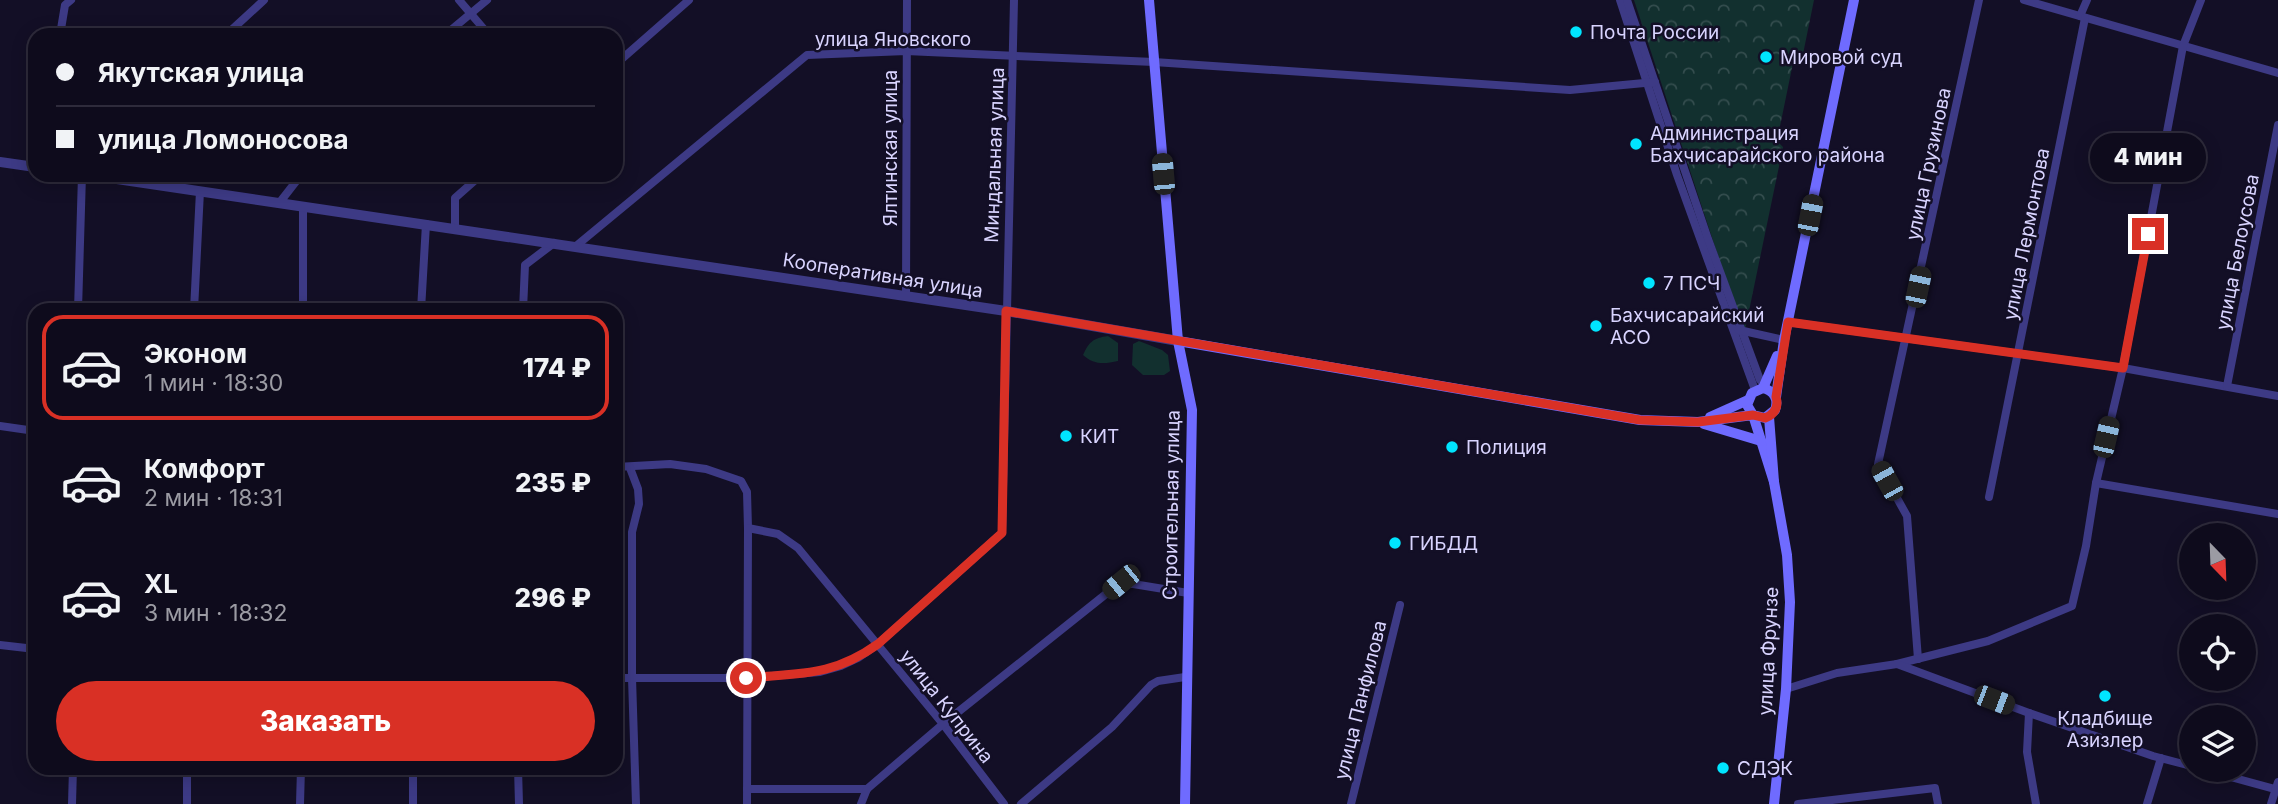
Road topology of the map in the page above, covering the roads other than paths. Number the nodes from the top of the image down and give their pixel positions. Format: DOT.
graph roads {
  1 [pos="71,0"];
  2 [pos="264,0"];
  3 [pos="459,0"];
  4 [pos="487,0"];
  5 [pos="689,0"];
  6 [pos="907,0"];
  7 [pos="1014,0"];
  8 [pos="1149,0"];
  9 [pos="1620,0"];
  10 [pos="1627,0"];
  11 [pos="1854,0"];
  12 [pos="1979,0"];
  13 [pos="2024,0"];
  14 [pos="2087,0"];
  15 [pos="2201,0"];
  16 [pos="471,14"];
  17 [pos="2082,17"];
  18 [pos="61,28"];
  19 [pos="234,28"];
  20 [pos="454,28"];
  21 [pos="483,28"];
  22 [pos="2183,46"];
  23 [pos="906,51"];
  24 [pos="1012,56"];
  25 [pos="623,58"];
  26 [pos="1154,62"];
  27 [pos="2278,73"];
  28 [pos="1651,82"];
  29 [pos="2278,125"];
  30 [pos="0,162"];
  31 [pos="28,166"];
  32 [pos="82,182"];
  33 [pos="163,182"];
  34 [pos="296,182"];
  35 [pos="473,182"];
  36 [pos="200,191"];
  37 [pos="280,202"];
  38 [pos="303,206"];
  39 [pos="426,224"];
  40 [pos="455,228"];
  41 [pos="554,243"];
  42 [pos="576,246"];
  43 [pos="906,296"];
  44 [pos="78,303"];
  45 [pos="194,303"];
  46 [pos="303,303"];
  47 [pos="421,303"];
  48 [pos="523,303"];
  49 [pos="1006,311"];
  50 [pos="1788,322"];
  51 [pos="1738,330"];
  52 [pos="1907,339"];
  53 [pos="1784,340"];
  54 [pos="1178,341"];
  55 [pos="2018,355"];
  56 [pos="2123,368"];
  57 [pos="2227,386"];
  58 [pos="1766,391"];
  59 [pos="2278,396"];
  60 [pos="1748,400"];
  61 [pos="1753,415"];
  62 [pos="1769,416"];
  63 [pos="1698,422"];
  64 [pos="0,426"];
  65 [pos="28,430"];
  66 [pos="1761,441"];
  67 [pos="623,468"];
  68 [pos="630,468"];
  69 [pos="1774,482"];
  70 [pos="2095,484"];
  71 [pos="1989,497"];
  72 [pos="2278,513"];
  73 [pos="748,528"];
  74 [pos="1188,593"];
  75 [pos="1400,604"];
  76 [pos="878,644"];
  77 [pos="0,645"];
  78 [pos="28,648"];
  79 [pos="1918,659"];
  80 [pos="1897,664"];
  81 [pos="1185,677"];
  82 [pos="623,678"];
  83 [pos="632,678"];
  84 [pos="746,678"];
  85 [pos="1786,688"];
  86 [pos="2029,713"];
  87 [pos="943,724"];
  88 [pos="2161,758"];
  89 [pos="2179,763"];
  90 [pos="73,775"];
  91 [pos="187,775"];
  92 [pos="301,775"];
  93 [pos="413,775"];
  94 [pos="518,775"];
  95 [pos="2256,782"];
  96 [pos="2277,787"];
  97 [pos="747,789"];
  98 [pos="867,789"];
  99 [pos="72,804"];
  100 [pos="187,804"];
  101 [pos="300,804"];
  102 [pos="413,804"];
  103 [pos="519,804"];
  104 [pos="636,804"];
  105 [pos="747,804"];
  106 [pos="861,804"];
  107 [pos="1004,804"];
  108 [pos="1021,804"];
  109 [pos="1185,804"];
  110 [pos="1351,804"];
  111 [pos="1774,804"];
  112 [pos="1798,804"];
  113 [pos="1938,804"];
  114 [pos="2036,804"];
  115 [pos="2147,804"];
  116 [pos="2271,804"];
  1 -- 18 [label="street"];
  2 -- 19 [label="street"];
  3 -- 16 [label="street"];
  4 -- 16 [label="street"];
  5 -- 25 [label="street"];
  6 -- 23 [label="street, Ялтинская улица"];
  7 -- 24 [label="street, Миндальная улица"];
  8 -- 26 [label="main road, Строительная улица"];
  9 -- 28 [label="street"];
  10 -- 28 [label="street"];
  11 -- 50 [label="main road"];
  12 -- 52 [label="street, улица Грузинова"];
  13 -- 17 [label="street"];
  14 -- 17 [label="street, улица Лермонтова"];
  15 -- 22 [label="street"];
  16 -- 20 [label="street"];
  16 -- 21 [label="street"];
  17 -- 22 [label="street"];
  17 -- 55 [label="street, улица Лермонтова"];
  22 -- 27 [label="street"];
  22 -- 56 [label="street"];
  23 -- 24 [label="street, улица Яновского"];
  23 -- 42 [label="street, улица Яновского"];
  23 -- 43 [label="street, Ялтинская улица"];
  24 -- 26 [label="street, улица Яновского"];
  24 -- 49 [label="street, Миндальная улица"];
  26 -- 28 [label="street, улица Яновского"];
  26 -- 54 [label="main road, Строительная улица"];
  28 -- 51 [label="street"];
  29 -- 57 [label="street, улица Белоусова"];
  30 -- 31 [label="street"];
  32 -- 44 [label="street"];
  33 -- 36 [label="street, Кооперативная улица"];
  34 -- 37 [label="street"];
  35 -- 40 [label="street"];
  36 -- 37 [label="street, Кооперативная улица"];
  36 -- 45 [label="street"];
  37 -- 38 [label="street, Кооперативная улица"];
  38 -- 39 [label="street, Кооперативная улица"];
  38 -- 46 [label="street"];
  39 -- 40 [label="street, Кооперативная улица"];
  39 -- 47 [label="street"];
  40 -- 41 [label="street, Кооперативная улица"];
  41 -- 42 [label="street, Кооперативная улица"];
  41 -- 48 [label="street"];
  42 -- 43 [label="street, Кооперативная улица"];
  43 -- 49 [label="street, Кооперативная улица"];
  49 -- 54 [label="street, Кооперативная улица"];
  49 -- 76 [label="street, Миндальная улица"];
  50 -- 52 [label="street"];
  50 -- 53 [label="main road"];
  51 -- 53 [label="street"];
  51 -- 58 [label="street"];
  51 -- 58 [label="street"];
  52 -- 55 [label="street"];
  52 -- 79 [label="street, улица Грузинова"];
  53 -- 58 [label="main road"];
  54 -- 63 [label="main road, Кооперативная улица"];
  54 -- 74 [label="main road, Строительная улица"];
  55 -- 56 [label="street"];
  55 -- 71 [label="street, улица Лермонтова"];
  56 -- 57 [label="street"];
  56 -- 70 [label="street"];
  57 -- 59 [label="street"];
  58 -- 60 [label="main road"];
  58 -- 62 [label="main road"];
  60 -- 61 [label="main road"];
  60 -- 63 [label="main road"];
  61 -- 62 [label="main road"];
  61 -- 63 [label="main road, Кооперативная улица"];
  61 -- 66 [label="main road"];
  62 -- 69 [label="main road, улица Фрунзе"];
  63 -- 66 [label="main road"];
  64 -- 65 [label="street"];
  66 -- 69 [label="main road"];
  67 -- 68 [label="street"];
  68 -- 73 [label="street"];
  68 -- 83 [label="street"];
  69 -- 85 [label="main road, улица Фрунзе"];
  70 -- 72 [label="street"];
  70 -- 79 [label="street"];
  73 -- 76 [label="street, улица Куприна"];
  73 -- 84 [label="street"];
  74 -- 81 [label="main road, Строительная улица"];
  74 -- 87 [label="street"];
  75 -- 110 [label="street, улица Панфилова"];
  76 -- 84 [label="street, Миндальная улица"];
  76 -- 87 [label="street, улица Куприна"];
  77 -- 78 [label="street"];
  79 -- 80 [label="street"];
  80 -- 85 [label="street"];
  80 -- 86 [label="street"];
  81 -- 108 [label="street"];
  81 -- 109 [label="main road, Строительная улица"];
  82 -- 83 [label="street, Миндальная улица"];
  83 -- 84 [label="street, Миндальная улица"];
  83 -- 104 [label="street"];
  84 -- 97 [label="street"];
  85 -- 111 [label="main road, улица Фрунзе"];
  86 -- 88 [label="street"];
  86 -- 114 [label="street"];
  87 -- 98 [label="street"];
  87 -- 107 [label="street, улица Куприна"];
  88 -- 89 [label="street"];
  88 -- 115 [label="street"];
  90 -- 99 [label="street"];
  91 -- 100 [label="street"];
  92 -- 101 [label="street"];
  93 -- 102 [label="street"];
  94 -- 103 [label="street"];
  95 -- 96 [label="street"];
  96 -- 116 [label="street"];
  97 -- 98 [label="street"];
  97 -- 105 [label="street"];
  98 -- 106 [label="street"];
  112 -- 113 [label="street"];
}
